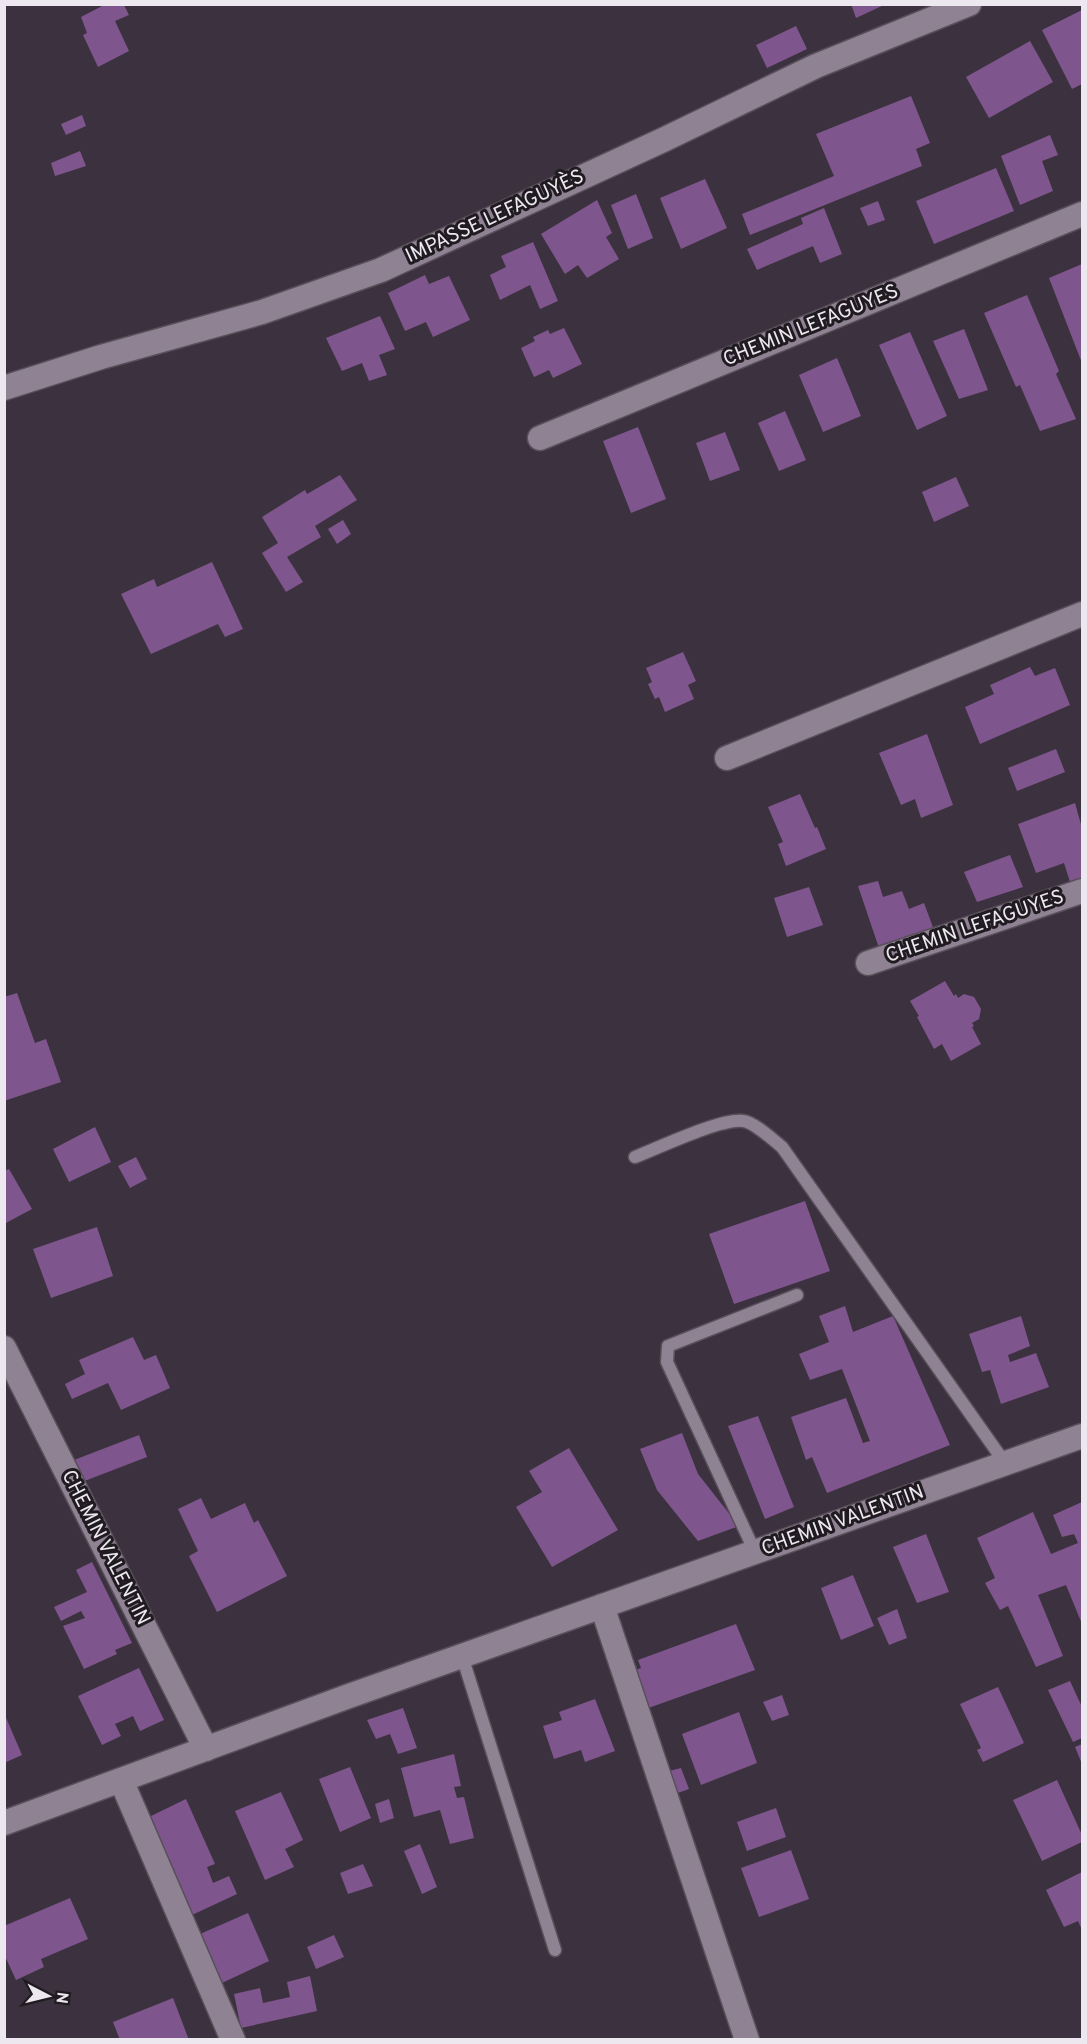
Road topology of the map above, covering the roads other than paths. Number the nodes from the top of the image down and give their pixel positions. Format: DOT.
graph roads {
  1 [pos="969,4"];
  2 [pos="1083,214"];
  3 [pos="4,388"];
  4 [pos="540,438"];
  5 [pos="1083,614"];
  6 [pos="727,758"];
  7 [pos="1083,891"];
  8 [pos="868,963"];
  9 [pos="635,1158"];
  10 [pos="797,1295"];
  11 [pos="4,1348"];
  12 [pos="1083,1436"];
  13 [pos="1005,1463"];
  14 [pos="755,1552"];
  15 [pos="602,1606"];
  16 [pos="462,1656"];
  17 [pos="206,1749"];
  18 [pos="121,1780"];
  19 [pos="4,1823"];
  20 [pos="555,1950"];
  21 [pos="233,2040"];
  22 [pos="747,2040"];
  1 -- 3 [label="street, IMPASSE LEFAGUYÈS"];
  2 -- 4 [label="street, CHEMIN LEFAGUYES"];
  5 -- 6 [label="street"];
  7 -- 8 [label="street, CHEMIN LEFAGUYES"];
  9 -- 13 [label="lane"];
  10 -- 14 [label="lane"];
  11 -- 17 [label="street, CHEMIN VALENTIN"];
  12 -- 13 [label="street, CHEMIN VALENTIN"];
  13 -- 14 [label="street, CHEMIN VALENTIN"];
  14 -- 15 [label="street, CHEMIN VALENTIN"];
  15 -- 16 [label="street, CHEMIN VALENTIN"];
  15 -- 22 [label="street"];
  16 -- 17 [label="street, CHEMIN VALENTIN"];
  16 -- 20 [label="lane"];
  17 -- 18 [label="street, CHEMIN VALENTIN"];
  18 -- 19 [label="street, CHEMIN VALENTIN"];
  18 -- 21 [label="street"];
}
